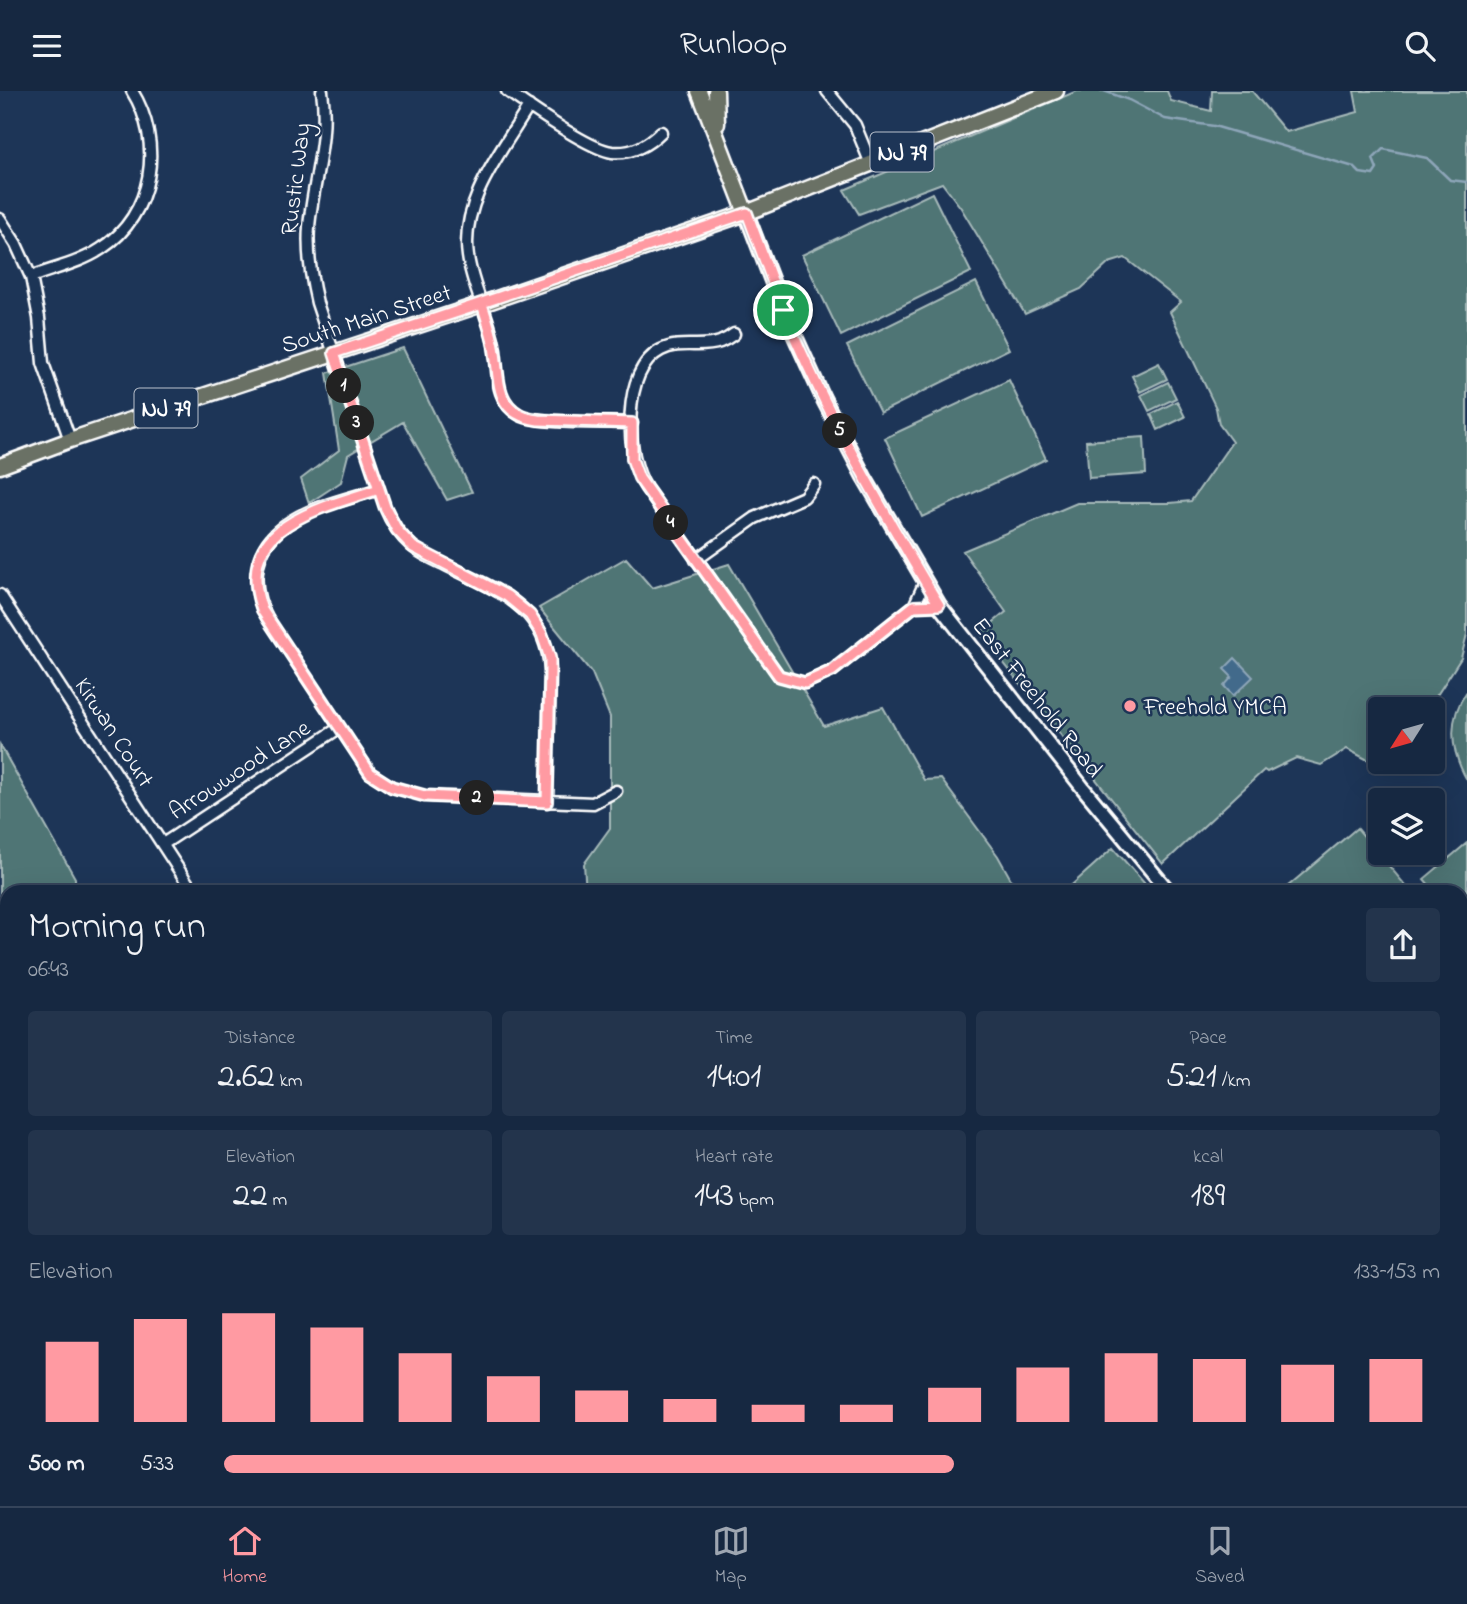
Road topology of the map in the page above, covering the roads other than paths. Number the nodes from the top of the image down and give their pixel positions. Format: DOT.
graph roads {
  1 [pos="132,91"];
  2 [pos="322,91"];
  3 [pos="507,91"];
  4 [pos="699,91"];
  5 [pos="716,91"];
  6 [pos="827,91"];
  7 [pos="1056,91"];
  8 [pos="529,106"];
  9 [pos="661,132"];
  10 [pos="722,149"];
  11 [pos="871,164"];
  12 [pos="747,213"];
  13 [pos="0,219"];
  14 [pos="31,277"];
  15 [pos="482,304"];
  16 [pos="734,334"];
  17 [pos="334,353"];
  18 [pos="632,423"];
  19 [pos="69,440"];
  20 [pos="0,466"];
  21 [pos="814,484"];
  22 [pos="379,489"];
  23 [pos="696,560"];
  24 [pos="925,582"];
  25 [pos="0,595"];
  26 [pos="939,605"];
  27 [pos="914,606"];
  28 [pos="339,728"];
  29 [pos="616,791"];
  30 [pos="547,802"];
  31 [pos="163,844"];
  32 [pos="189,885"];
  33 [pos="1163,885"];
  1 -- 14 [label="street"];
  2 -- 17 [label="street, Rustic Way"];
  3 -- 8 [label="street"];
  4 -- 10 [label="main road"];
  5 -- 10 [label="main road"];
  6 -- 11 [label="street"];
  7 -- 11 [label="main road, NJ 79"];
  8 -- 9 [label="street"];
  8 -- 15 [label="street"];
  10 -- 12 [label="main road"];
  11 -- 12 [label="main road, NJ 79"];
  12 -- 15 [label="main road, South Main Street / NJ 79"];
  12 -- 24 [label="main road, East Freehold Road"];
  13 -- 14 [label="street"];
  14 -- 19 [label="street"];
  15 -- 17 [label="main road, South Main Street / NJ 79"];
  15 -- 18 [label="street"];
  16 -- 18 [label="street"];
  17 -- 19 [label="main road, South Main Street / NJ 79"];
  17 -- 22 [label="street, Rustic Way"];
  18 -- 23 [label="street"];
  19 -- 20 [label="main road, South Main Street / NJ 79"];
  21 -- 23 [label="street"];
  22 -- 28 [label="street"];
  22 -- 30 [label="street, Rustic Way"];
  23 -- 27 [label="street"];
  24 -- 26 [label="main road, East Freehold Road"];
  24 -- 27 [label="street"];
  25 -- 31 [label="street, Kirwan Court"];
  26 -- 27 [label="street"];
  26 -- 33 [label="main road, East Freehold Road"];
  28 -- 30 [label="street"];
  28 -- 31 [label="street, Arrowwood Lane"];
  29 -- 30 [label="street"];
  31 -- 32 [label="street, Kirwan Court"];
}
